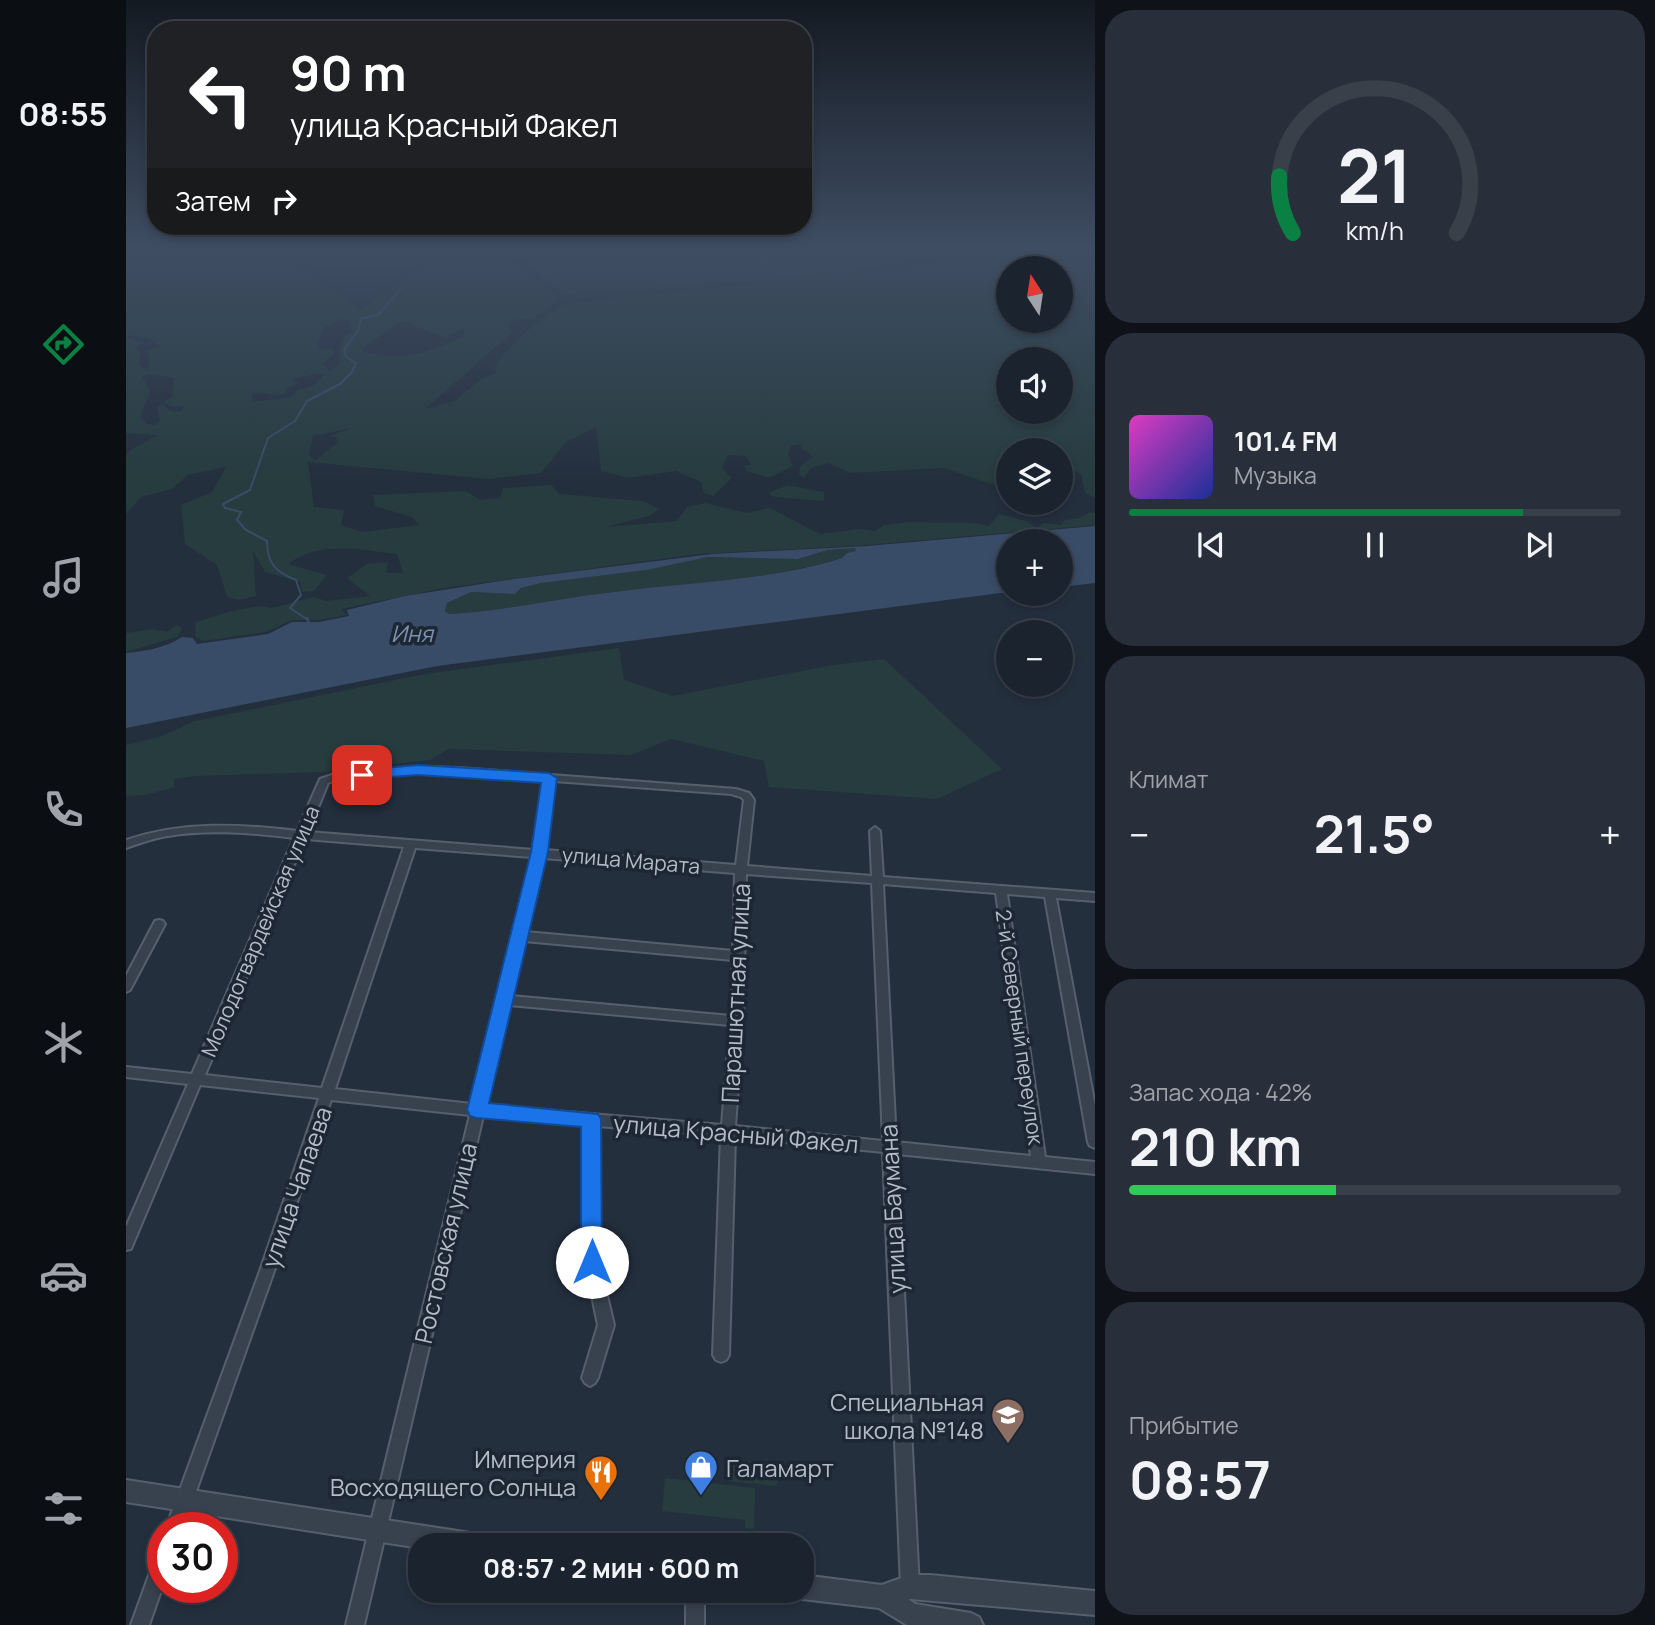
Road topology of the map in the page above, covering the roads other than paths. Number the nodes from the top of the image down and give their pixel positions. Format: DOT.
graph roads {
  1 [pos="549,778"];
  2 [pos="749,800"];
  3 [pos="875,831"];
  4 [pos="300,835"];
  5 [pos="411,843"];
  6 [pos="126,844"];
  7 [pos="539,852"];
  8 [pos="741,869"];
  9 [pos="877,881"];
  10 [pos="1001,891"];
  11 [pos="1050,894"];
  12 [pos="1095,897"];
  13 [pos="159,924"];
  14 [pos="518,936"];
  15 [pos="738,956"];
  16 [pos="126,986"];
  17 [pos="502,1000"];
  18 [pos="737,1021"];
  19 [pos="126,1072"];
  20 [pos="198,1079"];
  21 [pos="327,1094"];
  22 [pos="477,1110"];
  23 [pos="591,1119"];
  24 [pos="728,1131"];
  25 [pos="1095,1142"];
  26 [pos="889,1147"];
  27 [pos="1039,1162"];
  28 [pos="1095,1168"];
  29 [pos="126,1244"];
  30 [pos="721,1354"];
  31 [pos="590,1378"];
  32 [pos="126,1491"];
  33 [pos="183,1500"];
  34 [pos="179,1512"];
  35 [pos="376,1532"];
  36 [pos="408,1536"];
  37 [pos="910,1587"];
  38 [pos="814,1588"];
  39 [pos="882,1597"];
  40 [pos="148,1603"];
  41 [pos="695,1603"];
  42 [pos="1095,1604"];
  43 [pos="911,1620"];
  44 [pos="140,1625"];
  45 [pos="355,1625"];
  46 [pos="695,1625"];
  47 [pos="971,1625"];
  1 -- 2 [label="street, Молодогвардейская улица"];
  1 -- 4 [label="street, Молодогвардейская улица"];
  1 -- 7 [label="street, Ростовская улица"];
  2 -- 8 [label="street, Парашютная улица"];
  3 -- 9 [label="street, улица Баумана"];
  4 -- 5 [label="street, улица Марата"];
  4 -- 6 [label="street, улица Марата"];
  4 -- 20 [label="street, Молодогвардейская улица"];
  5 -- 7 [label="street, улица Марата"];
  5 -- 21 [label="street, улица Чапаева"];
  7 -- 8 [label="street, улица Марата"];
  7 -- 14 [label="street, Ростовская улица"];
  8 -- 9 [label="street, улица Марата"];
  8 -- 15 [label="street, Парашютная улица"];
  9 -- 10 [label="street, улица Марата"];
  9 -- 26 [label="street, улица Баумана"];
  10 -- 11 [label="street, улица Марата"];
  10 -- 27 [label="street, 2-й Северный переулок"];
  11 -- 12 [label="street, улица Марата"];
  11 -- 25 [label="street"];
  13 -- 16 [label="street"];
  14 -- 15 [label="street"];
  14 -- 17 [label="street, Ростовская улица"];
  15 -- 18 [label="street, Парашютная улица"];
  17 -- 18 [label="street"];
  17 -- 22 [label="street, Ростовская улица"];
  18 -- 24 [label="street, Парашютная улица"];
  19 -- 20 [label="street, улица Красный Факел"];
  20 -- 21 [label="street, улица Красный Факел"];
  20 -- 29 [label="street, Молодогвардейская улица"];
  21 -- 22 [label="street, улица Красный Факел"];
  21 -- 33 [label="street, улица Чапаева"];
  22 -- 23 [label="street, улица Красный Факел"];
  22 -- 35 [label="street, Ростовская улица"];
  23 -- 24 [label="street, улица Красный Факел"];
  23 -- 31 [label="street"];
  24 -- 26 [label="street, улица Красный Факел"];
  24 -- 30 [label="street, Парашютная улица"];
  26 -- 27 [label="street, улица Красный Факел"];
  26 -- 37 [label="street, улица Баумана"];
  27 -- 28 [label="street, улица Красный Факел"];
  32 -- 33 [label="street"];
  33 -- 34 [label="street, улица Чапаева"];
  33 -- 35 [label="street"];
  35 -- 36 [label="street"];
  35 -- 45 [label="street, Ростовская улица"];
  37 -- 39 [label="street"];
  37 -- 42 [label="street"];
  37 -- 43 [label="street"];
  38 -- 39 [label="street"];
  39 -- 43 [label="street"];
  40 -- 44 [label="street"];
  41 -- 46 [label="street"];
  43 -- 47 [label="street"];
}
